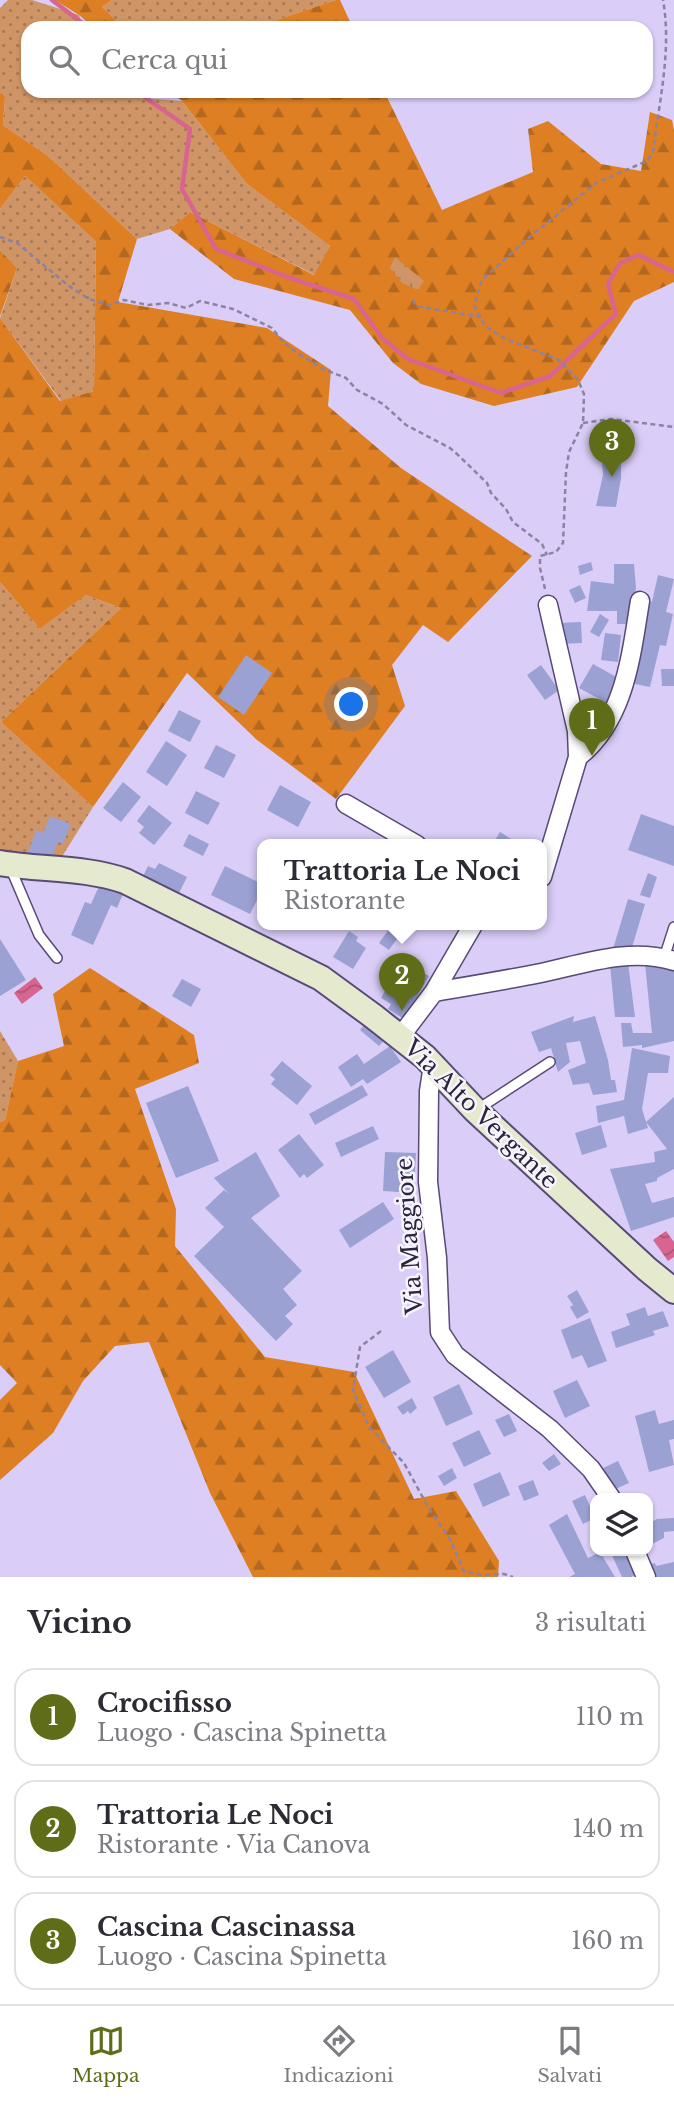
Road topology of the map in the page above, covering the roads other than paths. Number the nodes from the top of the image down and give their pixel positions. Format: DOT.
graph roads {
  1 [pos="640,601"];
  2 [pos="548,606"];
  3 [pos="578,757"];
  4 [pos="346,804"];
  5 [pos="406,839"];
  6 [pos="547,860"];
  7 [pos="4,864"];
  8 [pos="674,927"];
  9 [pos="470,930"];
  10 [pos="57,958"];
  11 [pos="669,959"];
  12 [pos="434,992"];
  13 [pos="400,1037"];
  14 [pos="550,1062"];
  15 [pos="434,1069"];
  16 [pos="475,1111"];
  17 [pos="674,1291"];
  18 [pos="607,1493"];
  19 [pos="637,1556"];
  20 [pos="646,1577"];
  1 -- 3 [label="street"];
  2 -- 3 [label="street"];
  3 -- 6 [label="street"];
  4 -- 5 [label="street"];
  7 -- 10 [label="lane"];
  7 -- 13 [label="main road, Via Alto Vergante"];
  8 -- 11 [label="lane"];
  9 -- 12 [label="street"];
  11 -- 12 [label="street"];
  12 -- 13 [label="street"];
  13 -- 15 [label="main road, Via Alto Vergante"];
  14 -- 16 [label="lane"];
  15 -- 16 [label="main road, Via Alto Vergante"];
  15 -- 18 [label="street, Via Maggiore"];
  16 -- 17 [label="main road, Via Alto Vergante"];
  19 -- 20 [label="street"];
}
